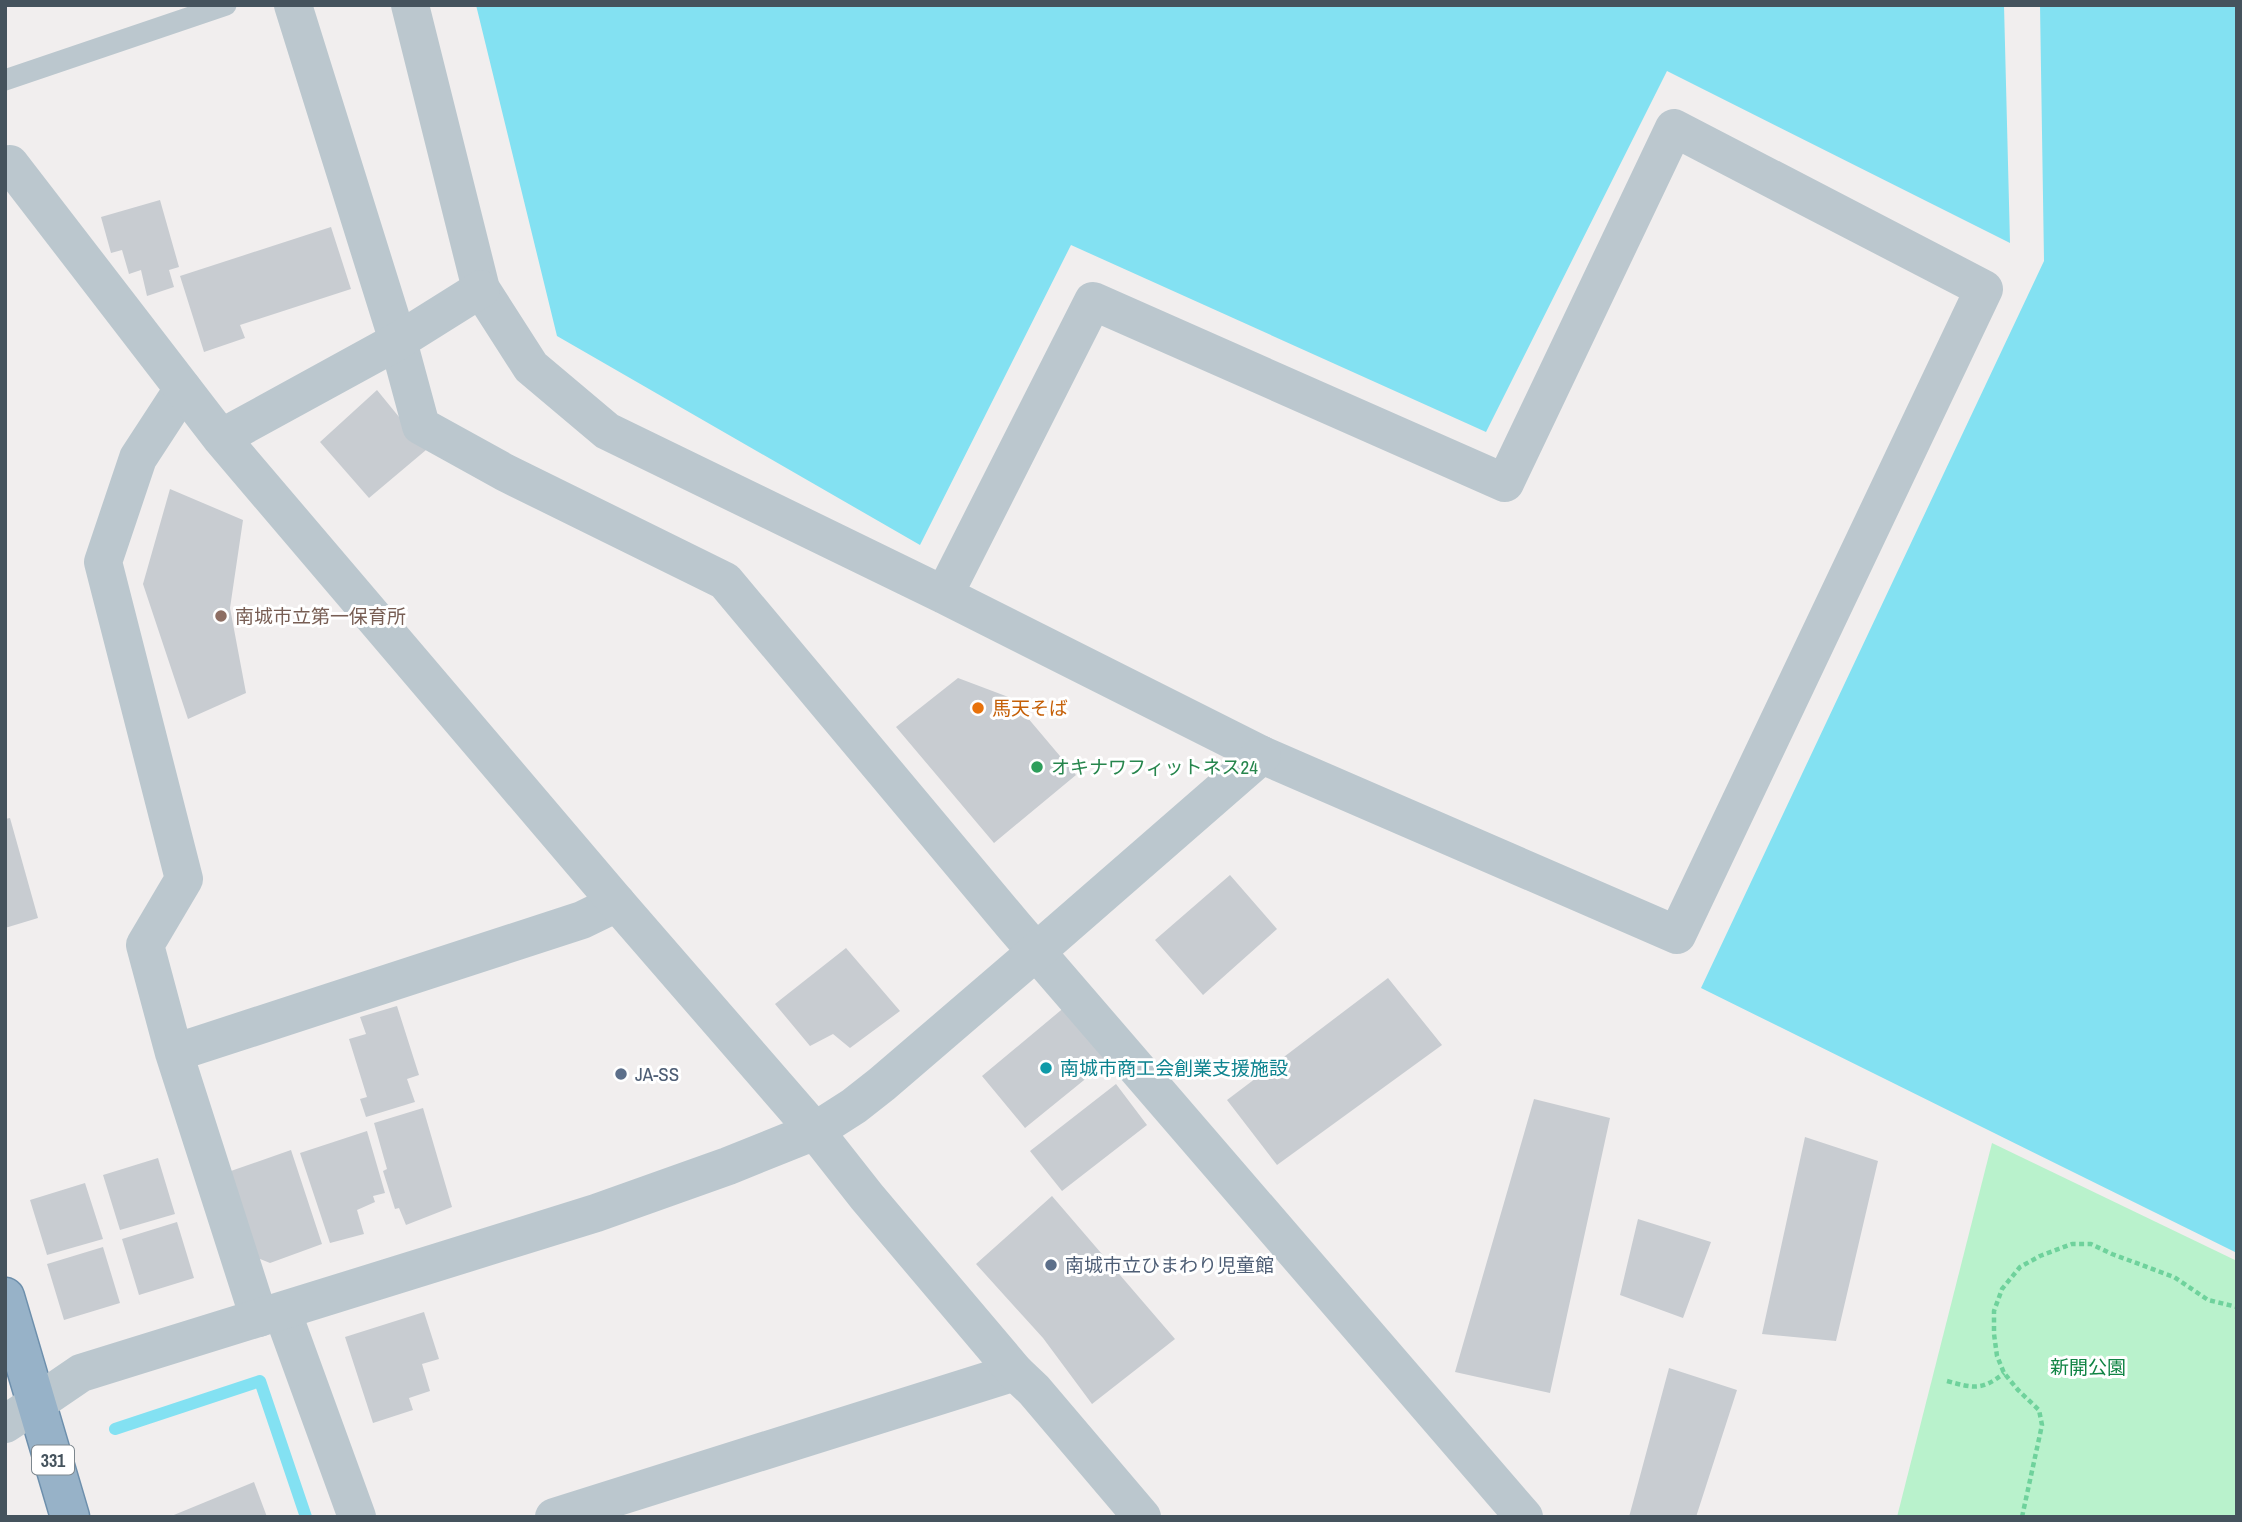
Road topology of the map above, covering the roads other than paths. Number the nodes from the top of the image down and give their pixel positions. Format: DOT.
graph roads {
  1 [pos="226,5"];
  2 [pos="293,5"];
  3 [pos="410,5"];
  4 [pos="5,80"];
  5 [pos="7,161"];
  6 [pos="481,289"];
  7 [pos="398,341"];
  8 [pos="183,389"];
  9 [pos="221,438"];
  10 [pos="944,595"];
  11 [pos="1262,755"];
  12 [pos="617,903"];
  13 [pos="1037,951"];
  14 [pos="174,1053"];
  15 [pos="816,1131"];
  16 [pos="5,1297"];
  17 [pos="271,1314"];
  18 [pos="1015,1373"];
  19 [pos="37,1404"];
  20 [pos="5,1424"];
  21 [pos="70,1517"];
  22 [pos="357,1517"];
  23 [pos="554,1517"];
  24 [pos="1142,1517"];
  25 [pos="1524,1517"];
  1 -- 4 [label="lane"];
  2 -- 7 [label="street"];
  3 -- 6 [label="street"];
  5 -- 8 [label="street"];
  6 -- 7 [label="street"];
  6 -- 10 [label="street"];
  7 -- 9 [label="street"];
  7 -- 13 [label="street"];
  8 -- 9 [label="street"];
  8 -- 14 [label="street"];
  9 -- 12 [label="street"];
  10 -- 11 [label="street"];
  10 -- 11 [label="street"];
  11 -- 13 [label="street"];
  12 -- 14 [label="street"];
  12 -- 15 [label="street"];
  13 -- 15 [label="street"];
  13 -- 25 [label="street"];
  14 -- 17 [label="street"];
  15 -- 17 [label="street"];
  15 -- 18 [label="street"];
  16 -- 19 [label="highway, 331"];
  17 -- 19 [label="street"];
  17 -- 22 [label="street"];
  18 -- 23 [label="street"];
  18 -- 24 [label="street"];
  19 -- 20 [label="street"];
  19 -- 21 [label="highway, 331"];
}
